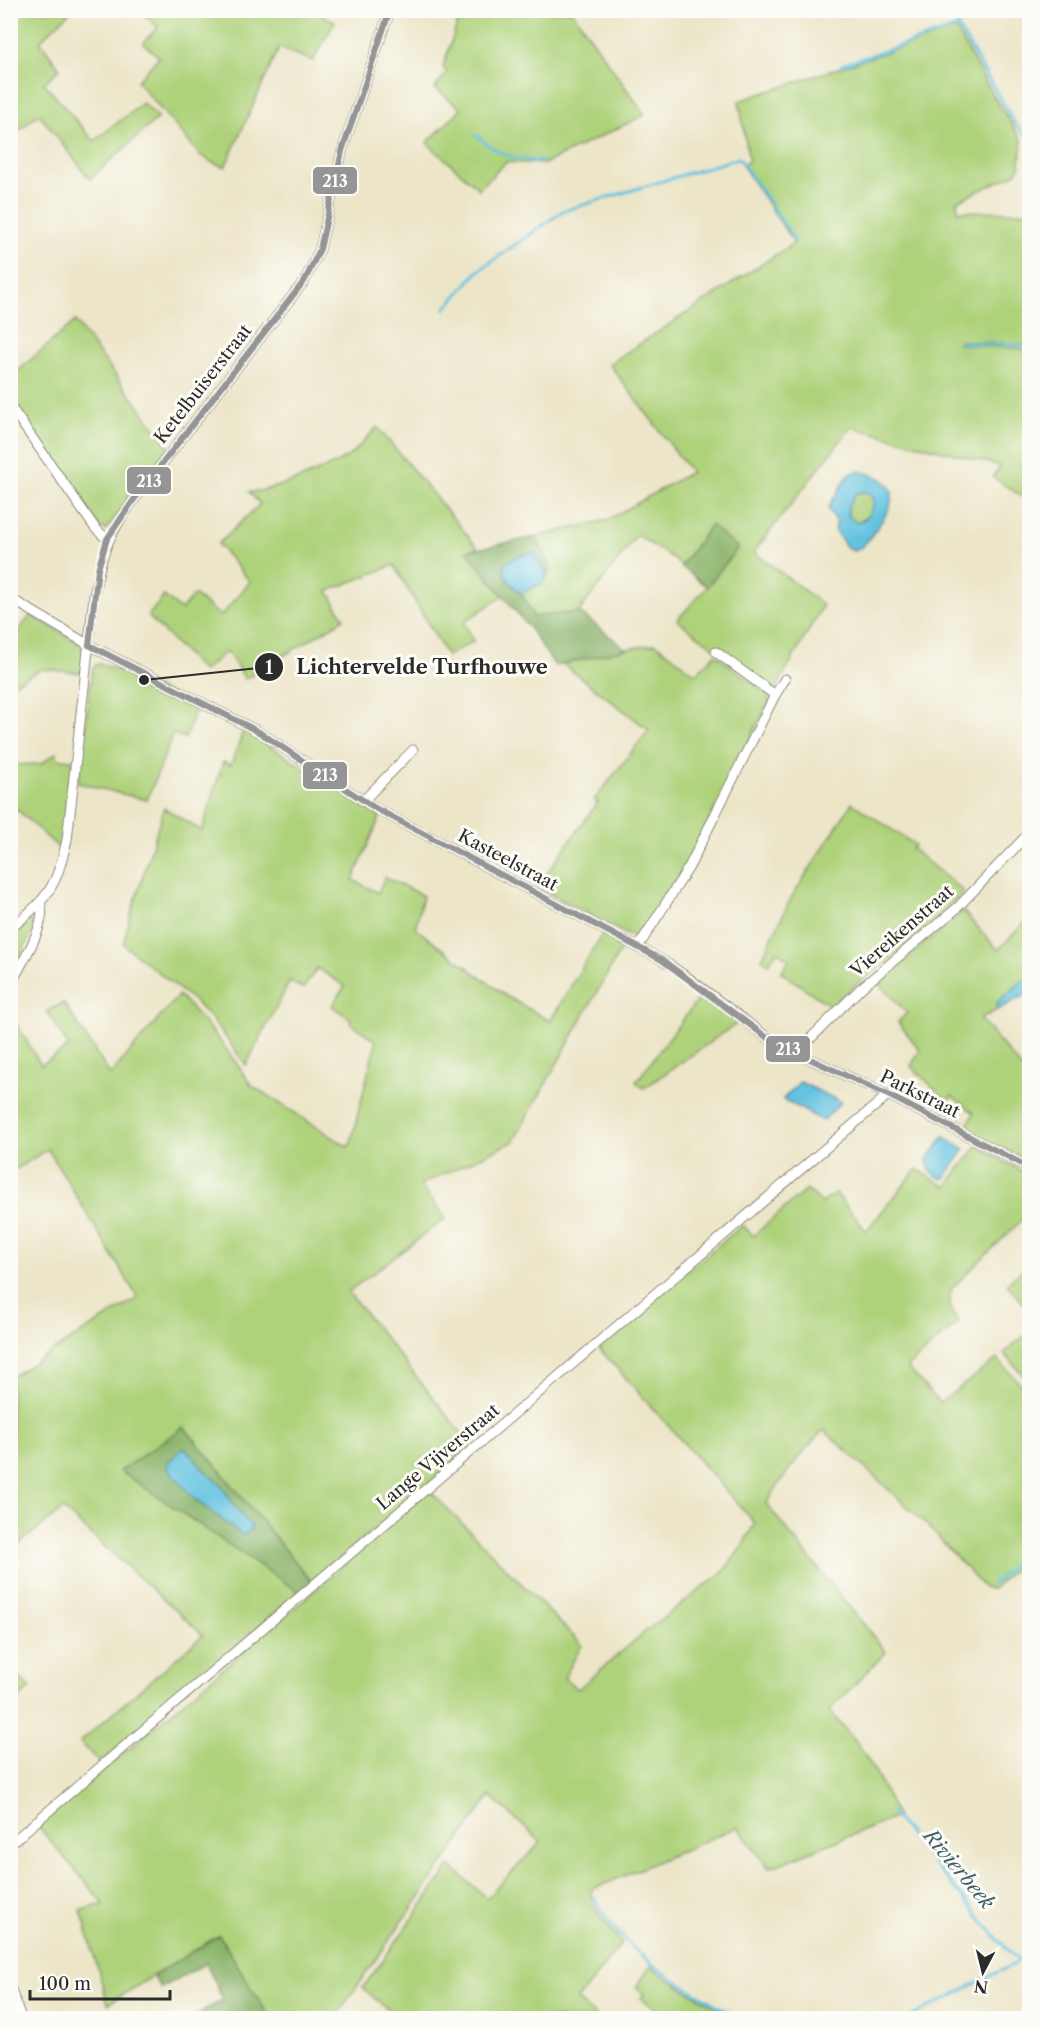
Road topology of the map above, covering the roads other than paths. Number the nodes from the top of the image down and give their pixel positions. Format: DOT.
graph roads {
  1 [pos="390,10"];
  2 [pos="10,406"];
  3 [pos="108,539"];
  4 [pos="10,598"];
  5 [pos="89,645"];
  6 [pos="717,652"];
  7 [pos="785,679"];
  8 [pos="775,695"];
  9 [pos="413,750"];
  10 [pos="363,801"];
  11 [pos="1029,832"];
  12 [pos="40,903"];
  13 [pos="10,929"];
  14 [pos="638,947"];
  15 [pos="10,984"];
  16 [pos="795,1054"];
  17 [pos="888,1095"];
  18 [pos="1029,1168"];
  19 [pos="10,1844"];
  20 [pos="10,1987"];
  21 [pos="21,2019"];
  1 -- 3 [label="street, Ketelbuiserstraat"];
  2 -- 3 [label="street"];
  3 -- 5 [label="street, Ketelbuiserstraat"];
  4 -- 5 [label="street, Kasteelstraat"];
  5 -- 10 [label="street, Kasteelstraat"];
  5 -- 12 [label="street, Ketelbuiserstraat"];
  6 -- 8 [label="street"];
  7 -- 8 [label="street"];
  8 -- 14 [label="street"];
  9 -- 10 [label="street"];
  10 -- 14 [label="street, Kasteelstraat"];
  11 -- 16 [label="street, Viereikenstraat"];
  12 -- 13 [label="street"];
  12 -- 15 [label="street, Ketelbuiserstraat"];
  14 -- 16 [label="street, Kasteelstraat"];
  16 -- 17 [label="street, Parkstraat"];
  17 -- 18 [label="street, Parkstraat"];
  17 -- 19 [label="street, Lange Vijverstraat"];
  20 -- 21 [label="street"];
}
